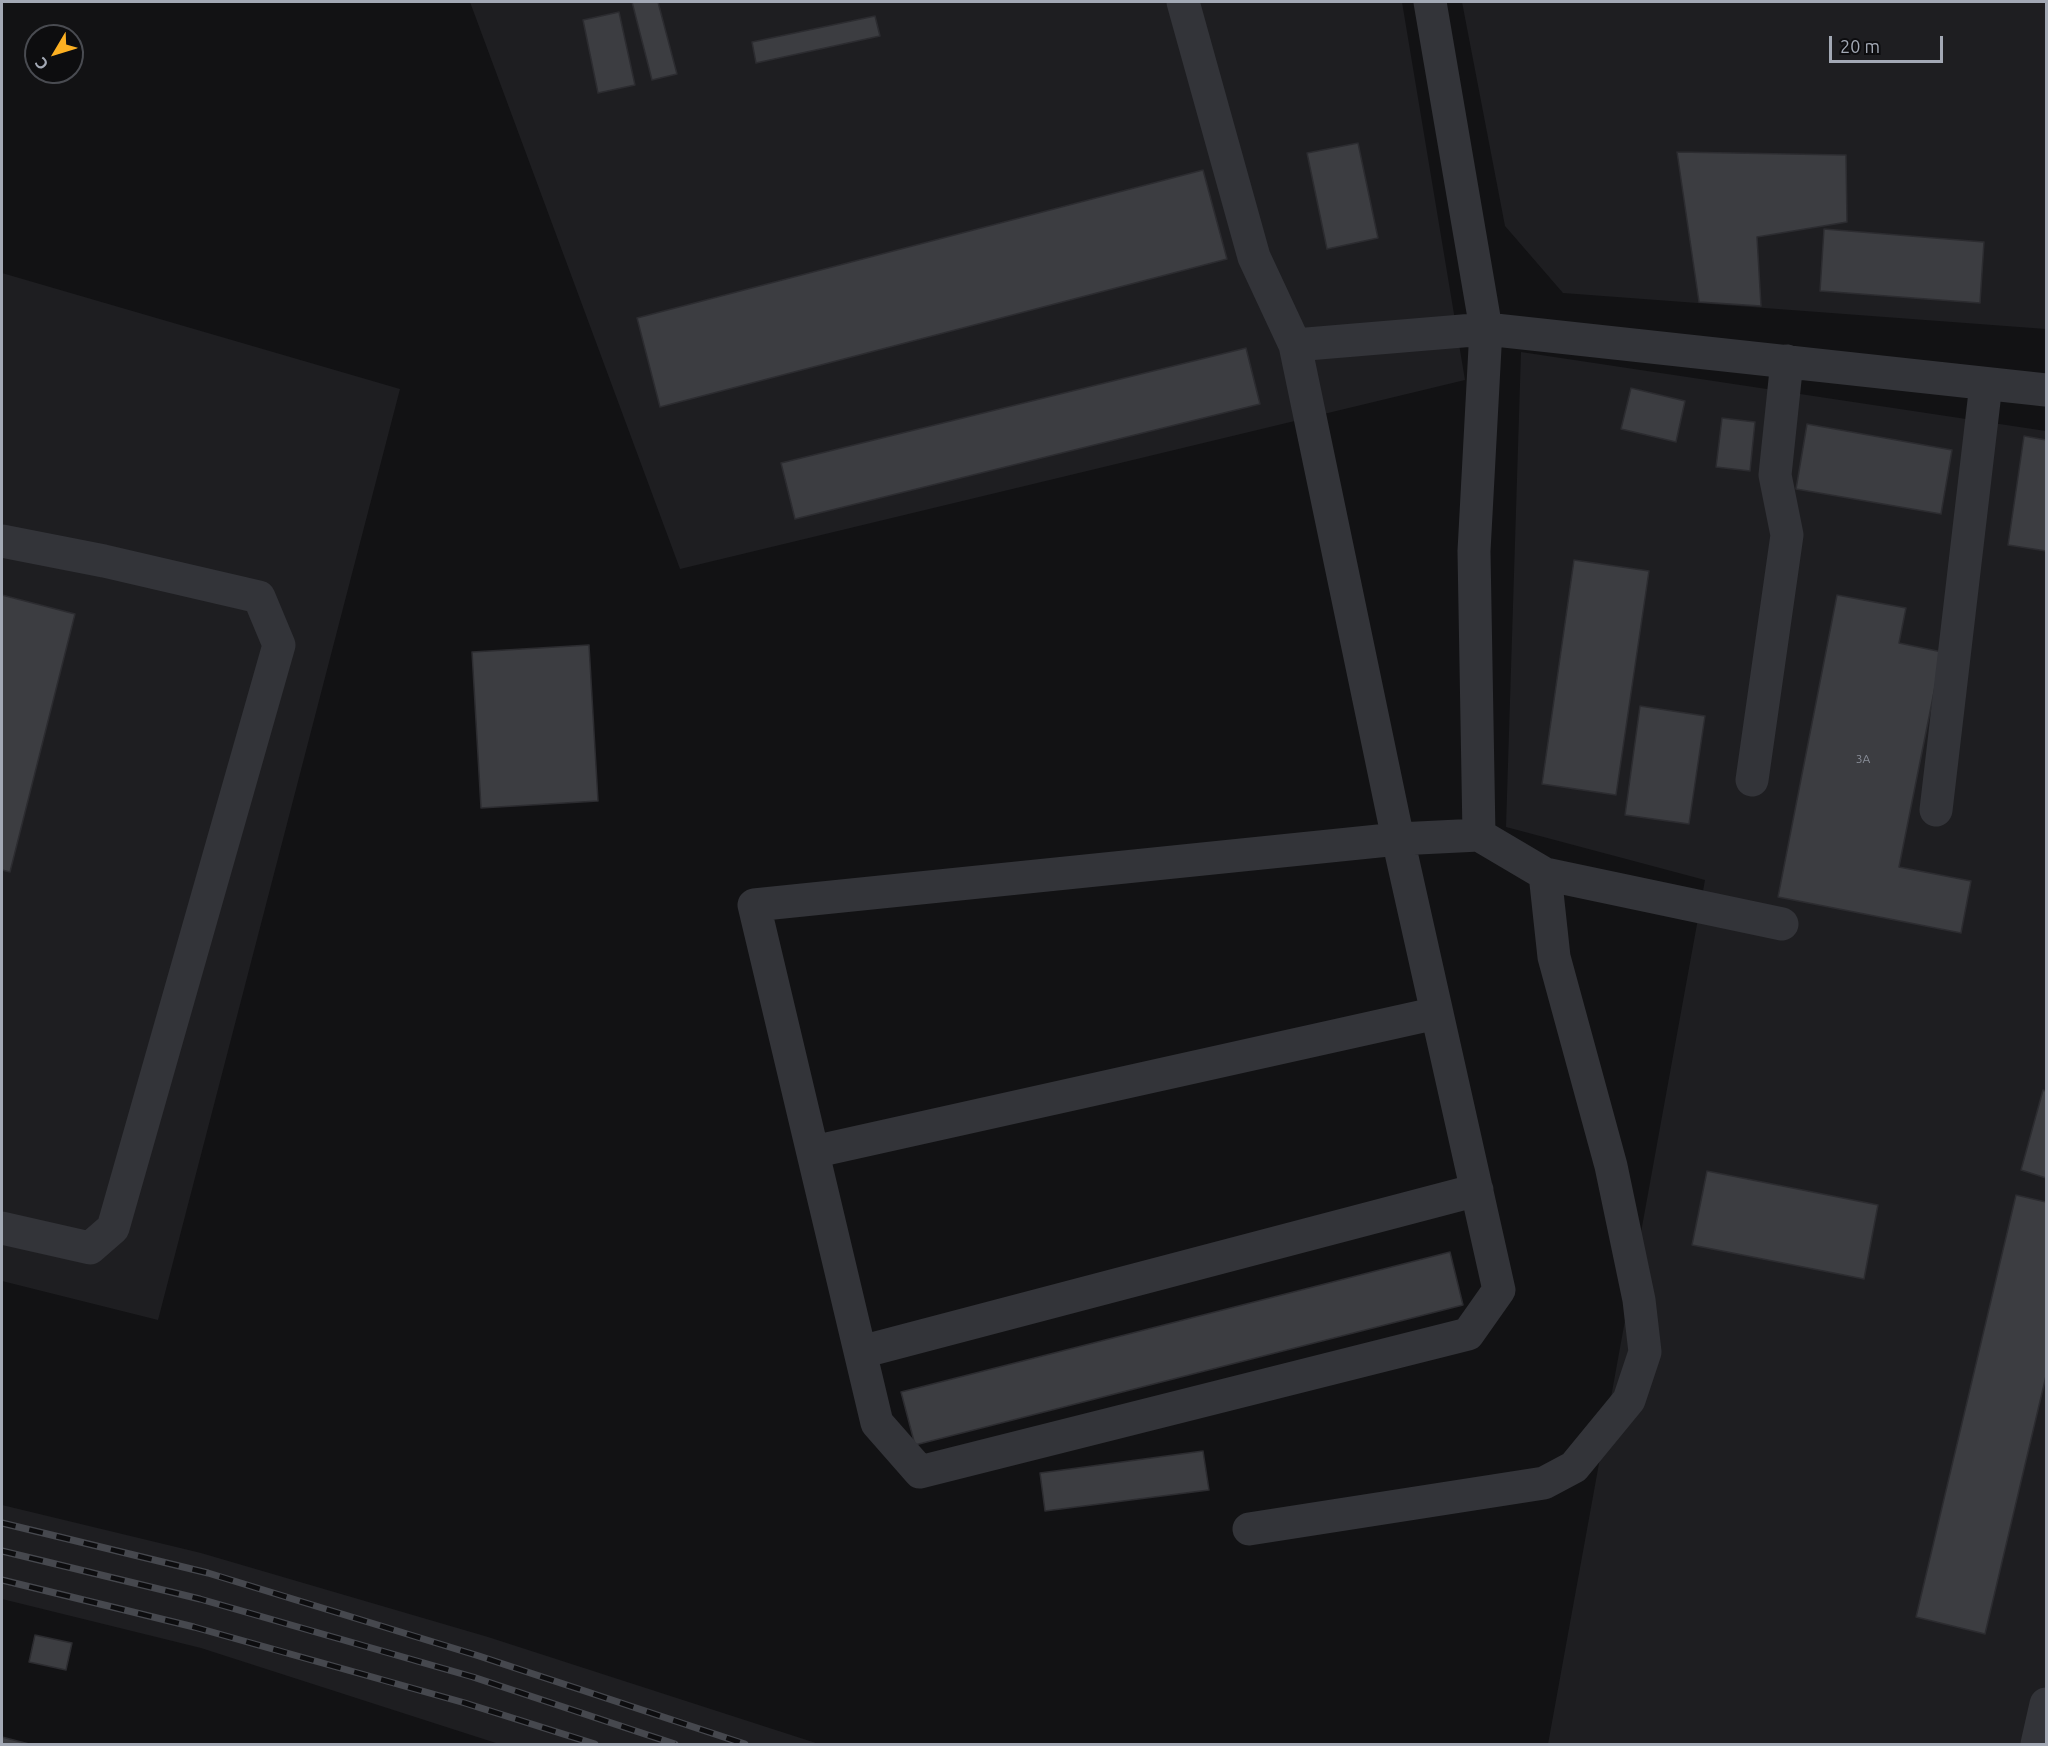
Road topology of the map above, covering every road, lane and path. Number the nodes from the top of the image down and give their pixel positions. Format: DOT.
graph roads {
  1 [pos="1183,2"];
  2 [pos="1430,2"];
  3 [pos="1486,329"];
  4 [pos="1295,345"];
  5 [pos="1786,361"];
  6 [pos="1986,384"];
  7 [pos="2046,390"];
  8 [pos="2,541"];
  9 [pos="1752,780"];
  10 [pos="1936,810"];
  11 [pos="1479,834"];
  12 [pos="1398,839"];
  13 [pos="1545,874"];
  14 [pos="1782,924"];
  15 [pos="1437,1013"];
  16 [pos="813,1152"];
  17 [pos="1477,1190"];
  18 [pos="2,1228"];
  19 [pos="861,1352"];
  20 [pos="1249,1529"];
  21 [pos="2046,1704"];
  22 [pos="2037,1744"];
  1 -- 4 [label="lane"];
  2 -- 3 [label="lane"];
  3 -- 4 [label="lane"];
  3 -- 5 [label="lane"];
  3 -- 11 [label="lane"];
  4 -- 12 [label="lane"];
  5 -- 6 [label="lane"];
  5 -- 9 [label="lane"];
  6 -- 7 [label="lane"];
  6 -- 10 [label="lane"];
  8 -- 18 [label="lane"];
  11 -- 12 [label="lane"];
  11 -- 13 [label="lane"];
  12 -- 15 [label="lane"];
  12 -- 16 [label="lane"];
  13 -- 14 [label="lane"];
  13 -- 20 [label="lane"];
  15 -- 16 [label="lane"];
  15 -- 17 [label="lane"];
  16 -- 19 [label="lane"];
  17 -- 19 [label="lane"];
  17 -- 19 [label="lane"];
  21 -- 22 [label="lane"];
}
